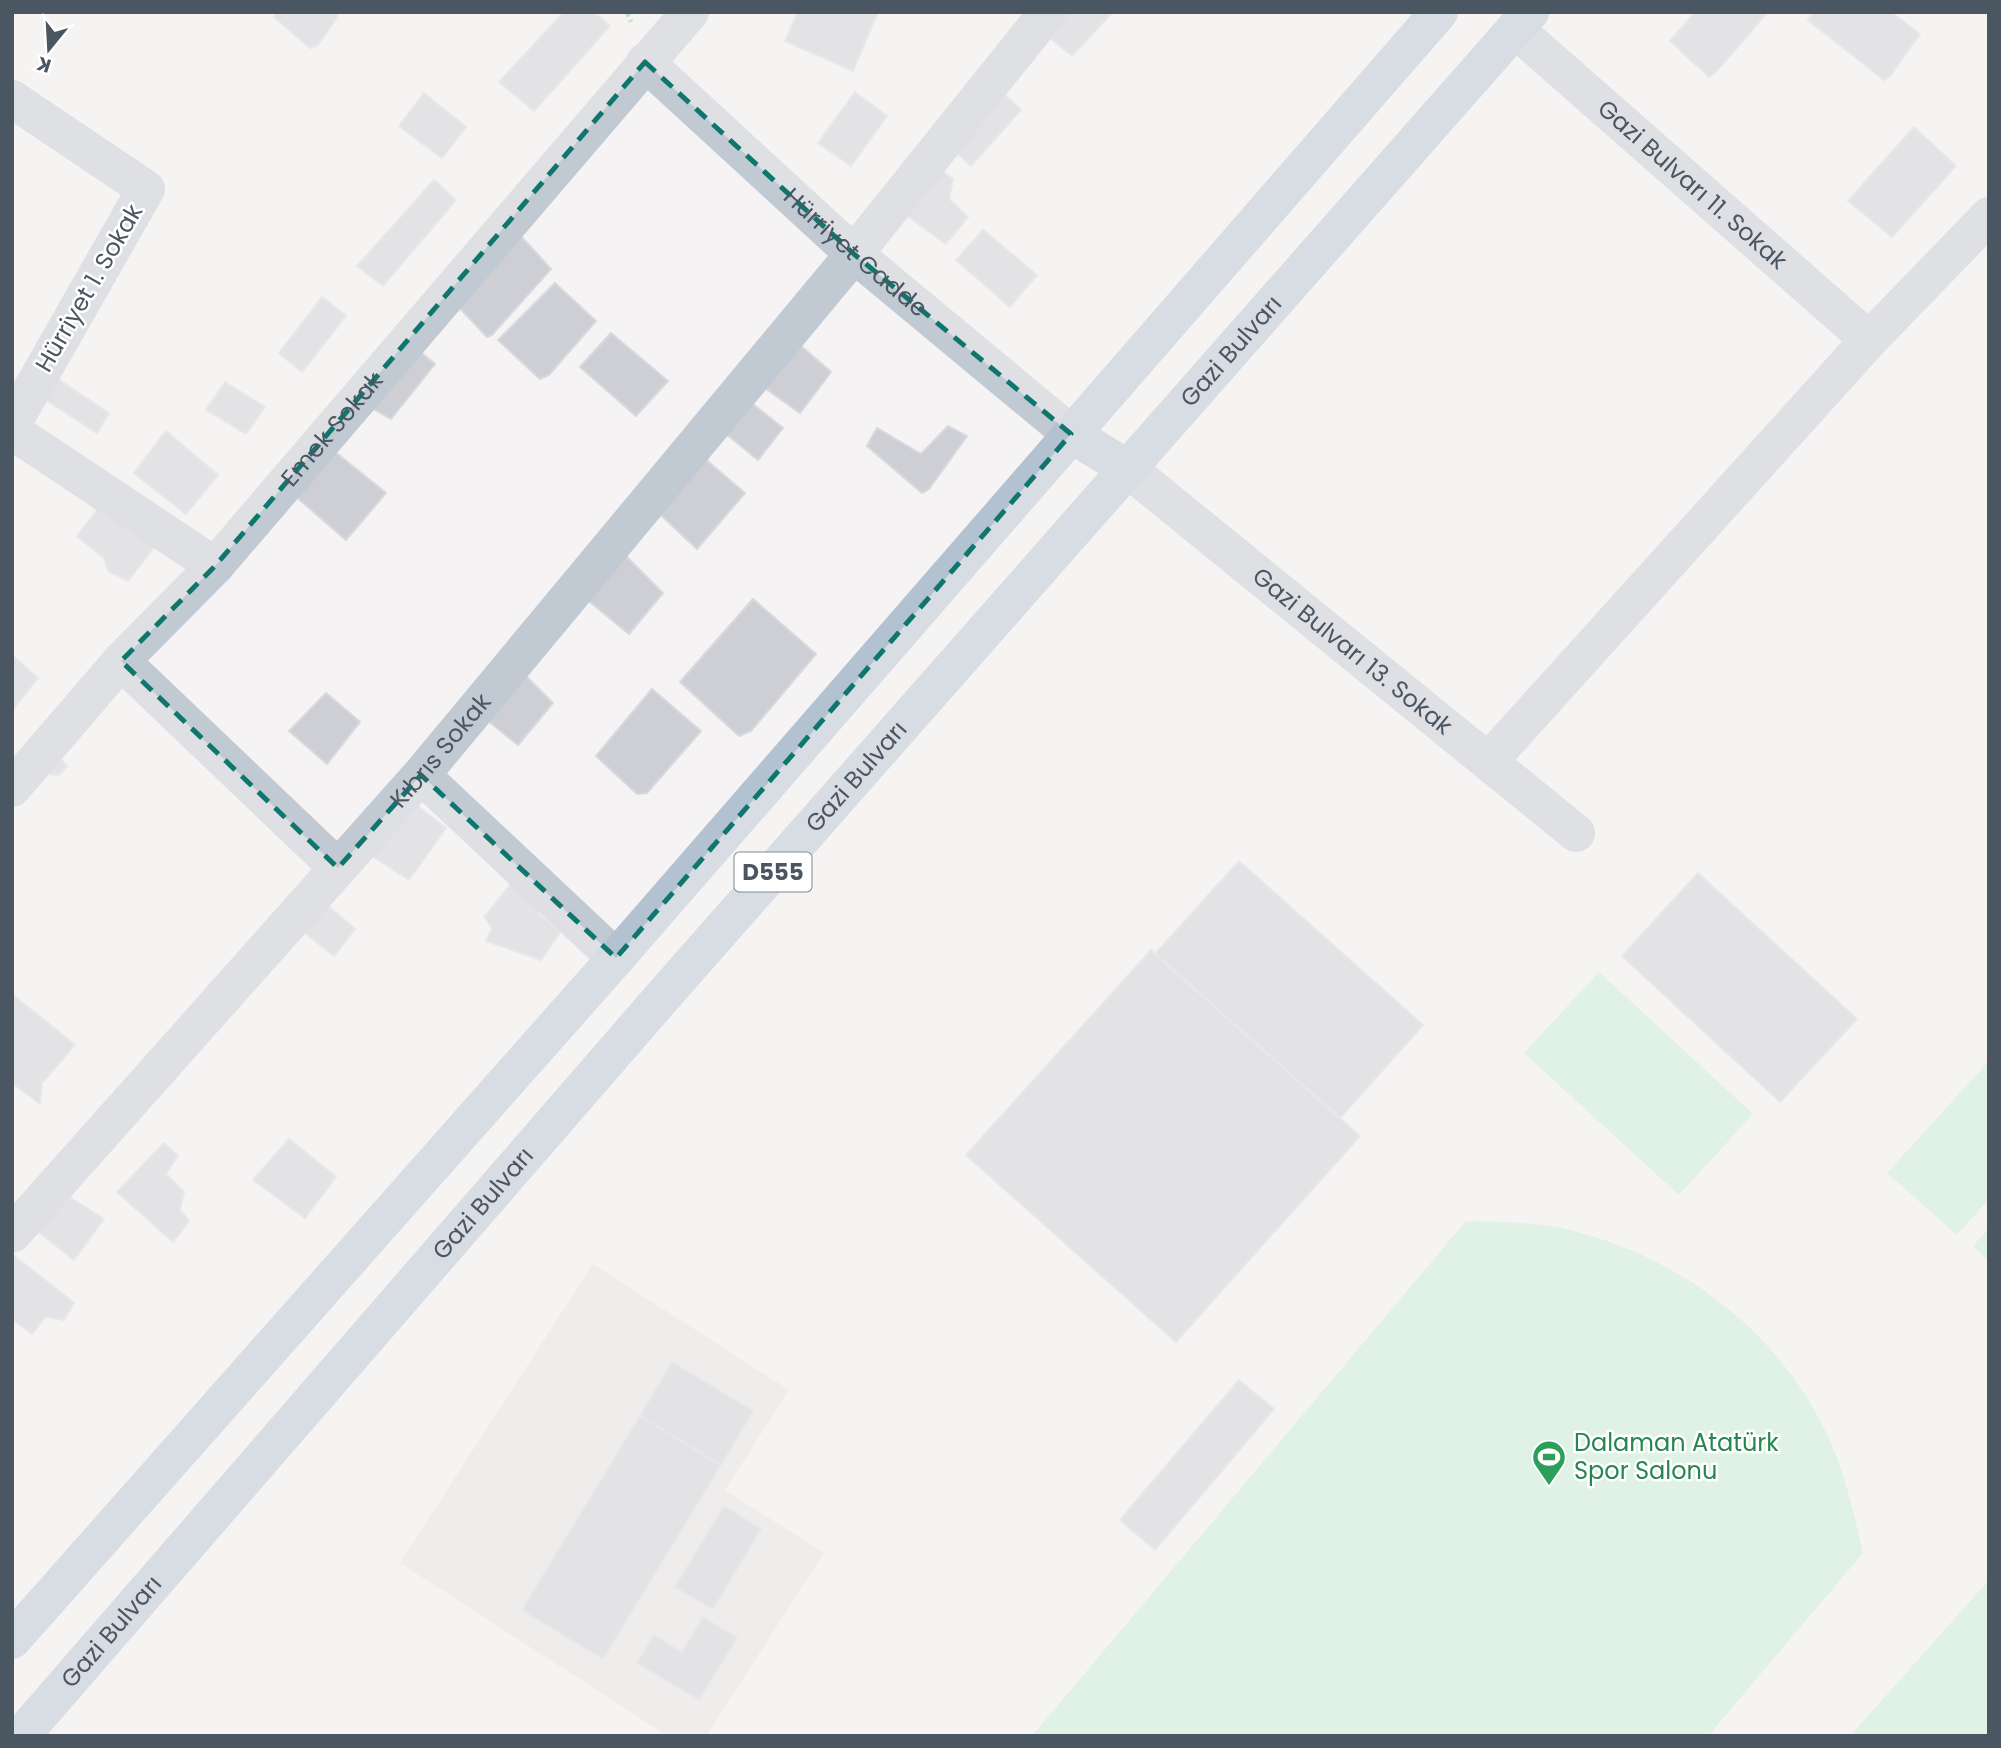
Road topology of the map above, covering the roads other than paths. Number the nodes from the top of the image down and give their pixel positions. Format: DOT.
graph roads {
  1 [pos="690,12"];
  2 [pos="1048,12"];
  3 [pos="1439,12"];
  4 [pos="1522,21"];
  5 [pos="645,62"];
  6 [pos="12,99"];
  7 [pos="1989,216"];
  8 [pos="854,254"];
  9 [pos="1869,340"];
  10 [pos="12,424"];
  11 [pos="12,431"];
  12 [pos="1071,434"];
  13 [pos="1128,470"];
  14 [pos="215,566"];
  15 [pos="121,661"];
  16 [pos="1488,762"];
  17 [pos="421,775"];
  18 [pos="12,788"];
  19 [pos="1576,833"];
  20 [pos="338,868"];
  21 [pos="616,958"];
  22 [pos="12,1234"];
  23 [pos="12,1640"];
  24 [pos="21,1736"];
  1 -- 5 [label="street, Emek Sokak"];
  2 -- 8 [label="street, Kıbrıs Sokak"];
  3 -- 12 [label="main road, D555"];
  4 -- 9 [label="street, Gazi Bulvarı 11. Sokak"];
  4 -- 13 [label="main road, Gazi Bulvarı / D555"];
  5 -- 8 [label="street, Hürriyet Cadde"];
  5 -- 14 [label="street, Emek Sokak"];
  6 -- 10 [label="street, Hürriyet 1. Sokak"];
  7 -- 9 [label="street"];
  8 -- 12 [label="street, Hürriyet Cadde"];
  8 -- 17 [label="street, Kıbrıs Sokak"];
  9 -- 16 [label="street"];
  11 -- 14 [label="street"];
  12 -- 13 [label="main road"];
  12 -- 21 [label="main road, D555"];
  13 -- 16 [label="street, Gazi Bulvarı 13. Sokak"];
  13 -- 24 [label="main road, Gazi Bulvarı / D555"];
  14 -- 15 [label="street, Emek Sokak"];
  15 -- 18 [label="street, Emek Sokak"];
  15 -- 20 [label="street"];
  16 -- 19 [label="street, Gazi Bulvarı 13. Sokak"];
  17 -- 20 [label="street, Kıbrıs Sokak"];
  17 -- 21 [label="street"];
  20 -- 22 [label="street, Kıbrıs Sokak"];
  21 -- 23 [label="main road, D555"];
}
